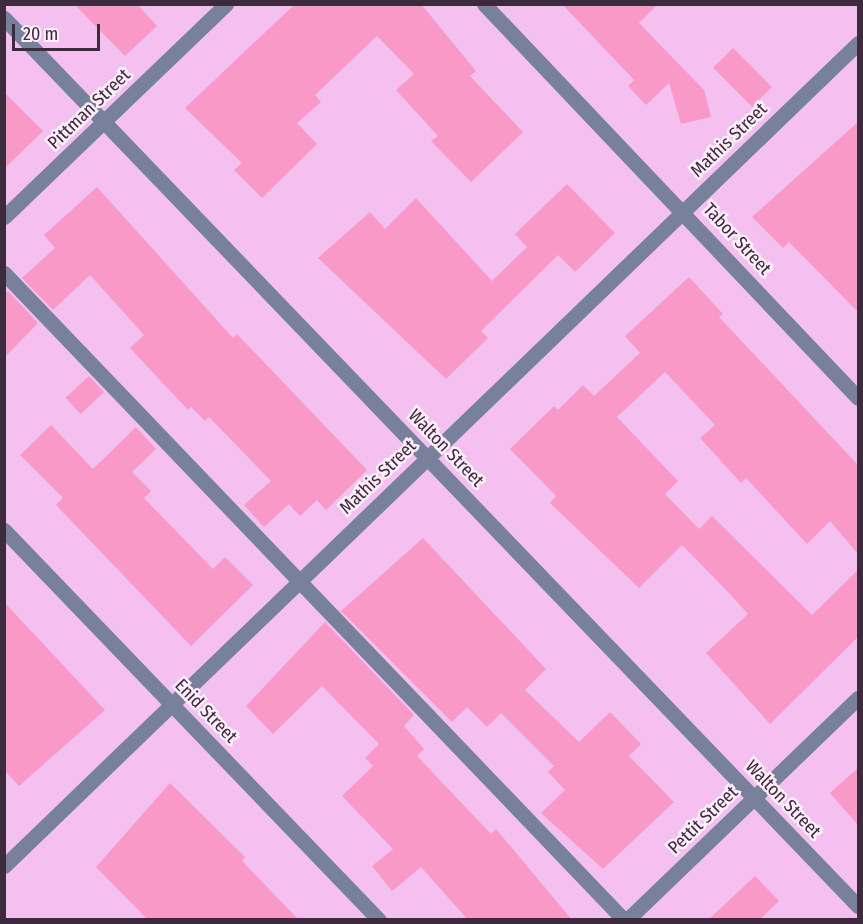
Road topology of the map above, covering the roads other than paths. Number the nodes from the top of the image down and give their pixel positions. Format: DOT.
graph roads {
  1 [pos="226,4"];
  2 [pos="484,4"];
  3 [pos="4,18"];
  4 [pos="858,43"];
  5 [pos="105,121"];
  6 [pos="684,210"];
  7 [pos="4,217"];
  8 [pos="4,273"];
  9 [pos="858,398"];
  10 [pos="428,457"];
  11 [pos="4,530"];
  12 [pos="300,580"];
  13 [pos="858,698"];
  14 [pos="171,704"];
  15 [pos="755,797"];
  16 [pos="4,866"];
  17 [pos="858,906"];
  18 [pos="379,920"];
  19 [pos="625,920"];
  1 -- 5 [label="street, Pittman Street"];
  2 -- 6 [label="street, Tabor Street"];
  3 -- 5 [label="street, Walton Street"];
  4 -- 6 [label="street, Mathis Street"];
  5 -- 7 [label="street, Pittman Street"];
  5 -- 10 [label="street, Walton Street"];
  6 -- 9 [label="street, Tabor Street"];
  6 -- 10 [label="street, Mathis Street"];
  8 -- 12 [label="street"];
  10 -- 12 [label="street, Mathis Street"];
  10 -- 15 [label="street, Walton Street"];
  11 -- 14 [label="street, Enid Street"];
  12 -- 14 [label="street, Mathis Street"];
  12 -- 19 [label="street"];
  13 -- 15 [label="street, Pettit Street"];
  14 -- 16 [label="street, Mathis Street"];
  14 -- 18 [label="street, Enid Street"];
  15 -- 17 [label="street, Walton Street"];
  15 -- 19 [label="street, Pettit Street"];
}
